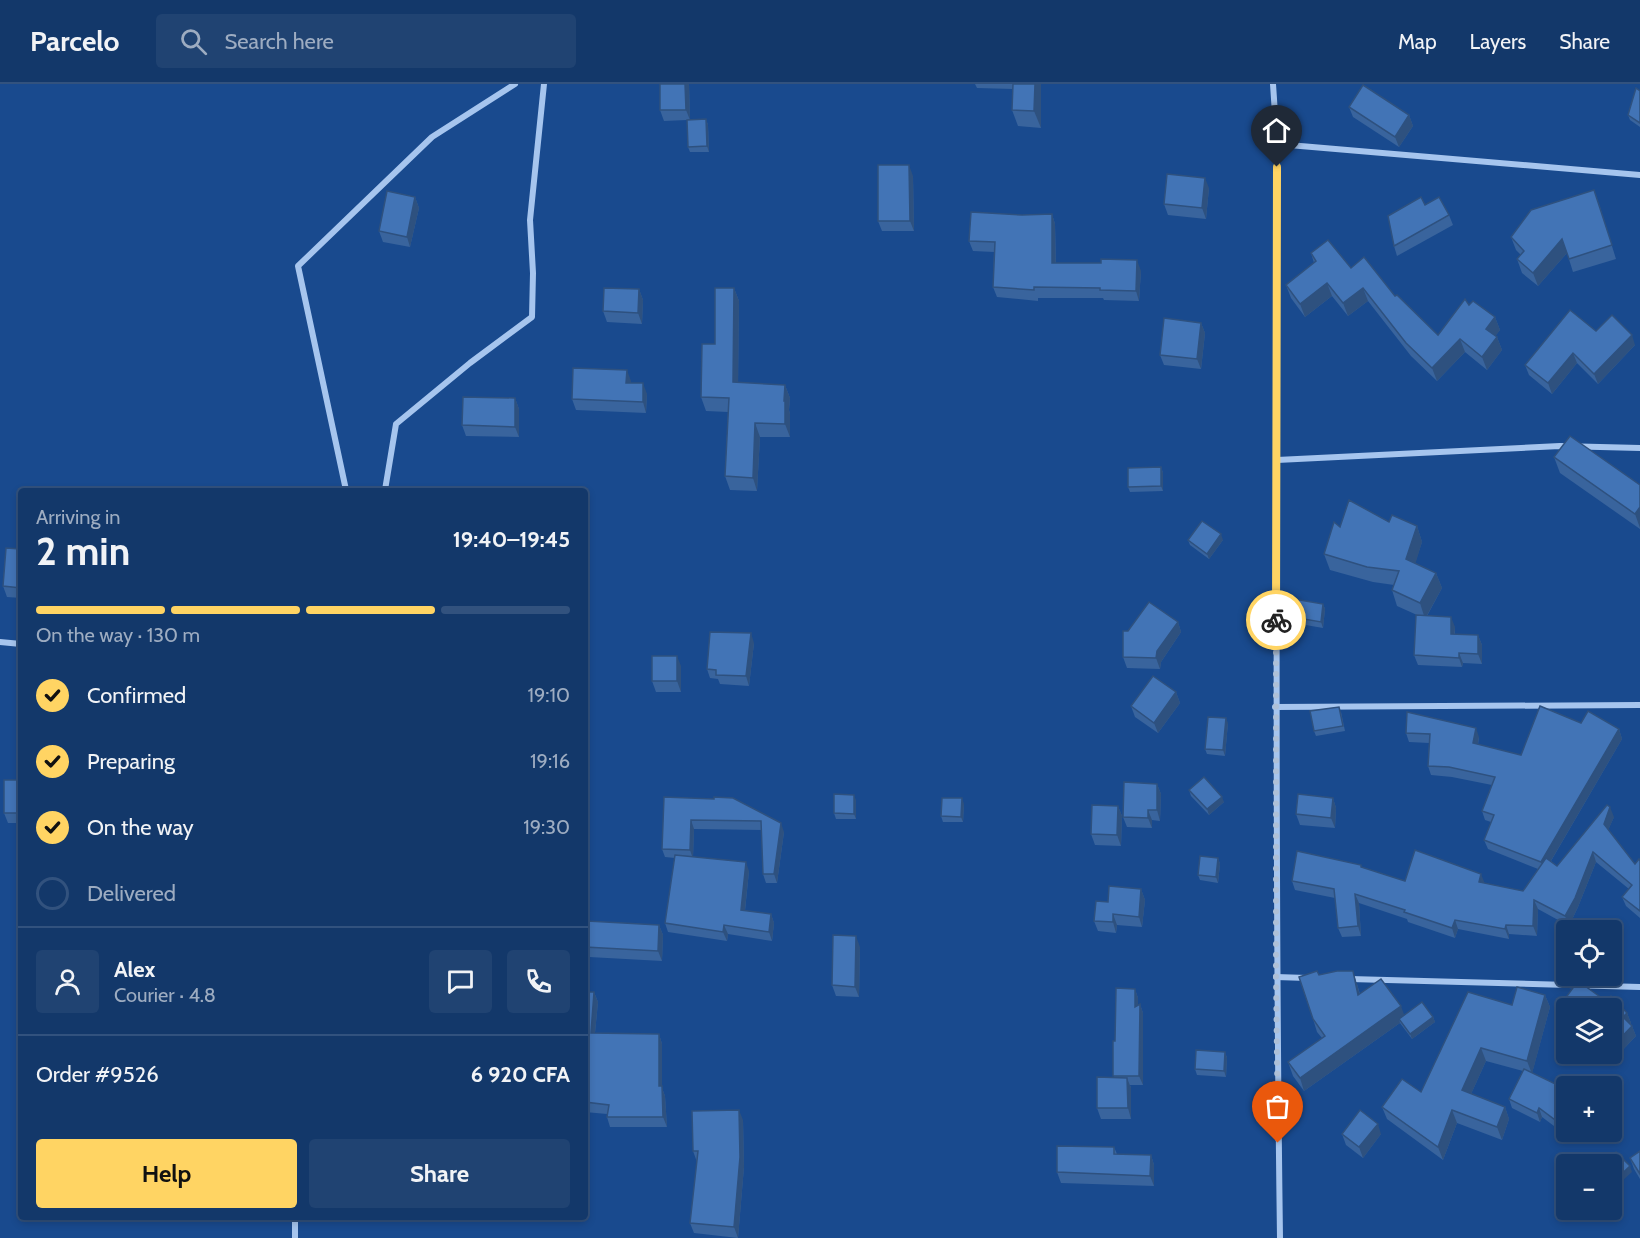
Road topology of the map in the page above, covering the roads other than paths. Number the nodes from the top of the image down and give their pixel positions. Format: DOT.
graph roads {
  1 [pos="515,84"];
  2 [pos="544,84"];
  3 [pos="1273,84"];
  4 [pos="1277,144"];
  5 [pos="1640,175"];
  6 [pos="1640,448"];
  7 [pos="1277,460"];
  8 [pos="346,488"];
  9 [pos="385,488"];
  10 [pos="0,642"];
  11 [pos="18,644"];
  12 [pos="1640,705"];
  13 [pos="1275,707"];
  14 [pos="1276,977"];
  15 [pos="1311,978"];
  16 [pos="1347,979"];
  17 [pos="1640,987"];
  18 [pos="296,1220"];
  19 [pos="294,1238"];
  20 [pos="1280,1238"];
  1 -- 8 [label="street"];
  2 -- 9 [label="street"];
  3 -- 4 [label="street"];
  4 -- 5 [label="street"];
  4 -- 7 [label="street"];
  6 -- 7 [label="street"];
  7 -- 13 [label="street"];
  10 -- 11 [label="street"];
  12 -- 13 [label="street"];
  13 -- 14 [label="street"];
  14 -- 15 [label="street"];
  14 -- 20 [label="street"];
  16 -- 17 [label="street"];
  18 -- 19 [label="street"];
}
